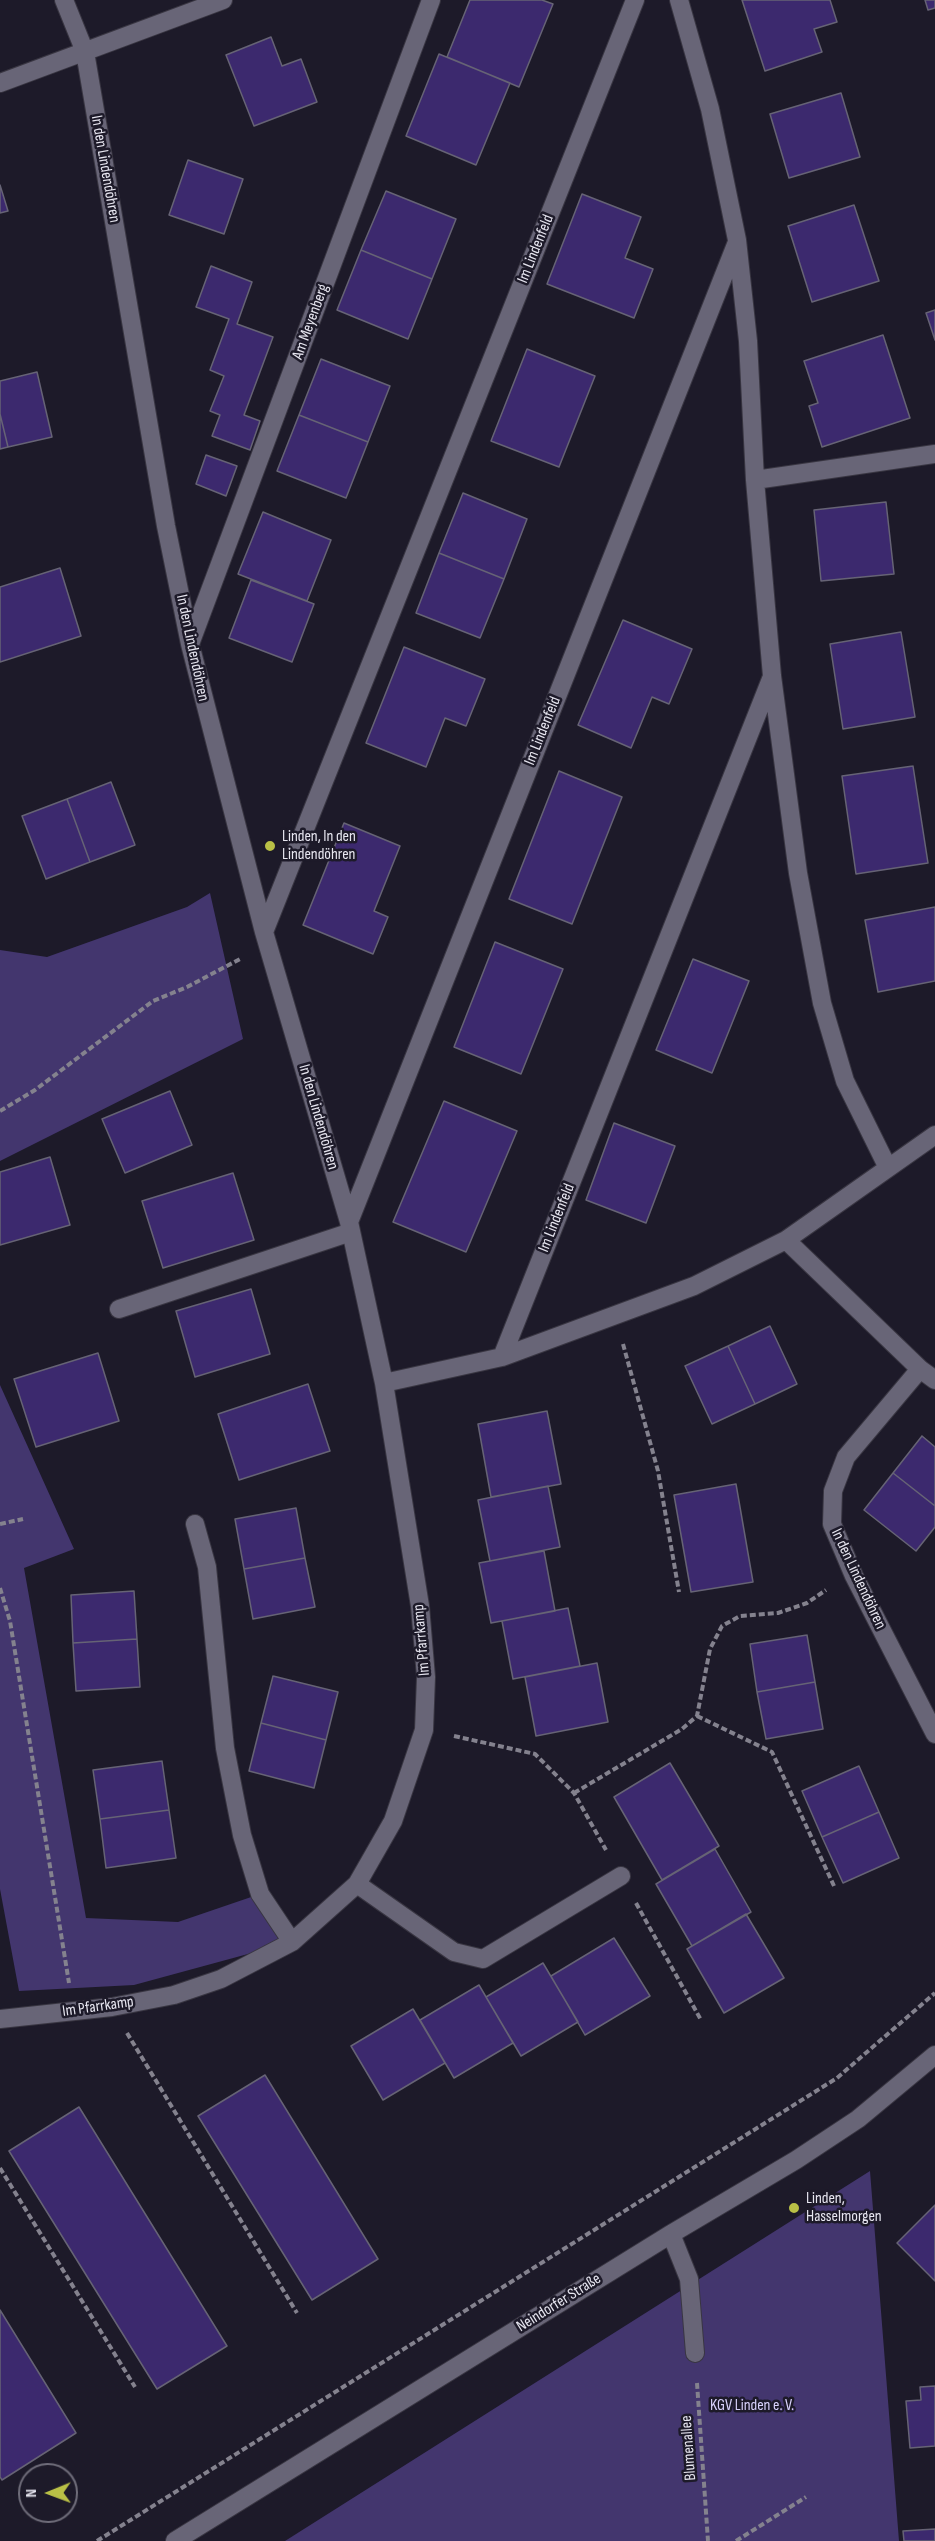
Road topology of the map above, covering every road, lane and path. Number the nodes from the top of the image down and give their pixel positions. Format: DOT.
graph roads {
  1 [pos="64,0"];
  2 [pos="223,0"];
  3 [pos="431,0"];
  4 [pos="635,0"];
  5 [pos="679,0"];
  6 [pos="85,52"];
  7 [pos="0,83"];
  8 [pos="737,240"];
  9 [pos="935,454"];
  10 [pos="755,480"];
  11 [pos="190,644"];
  12 [pos="772,676"];
  13 [pos="266,938"];
  14 [pos="0,1111"];
  15 [pos="935,1135"];
  16 [pos="888,1168"];
  17 [pos="350,1227"];
  18 [pos="786,1240"];
  19 [pos="119,1309"];
  20 [pos="616,1317"];
  21 [pos="502,1358"];
  22 [pos="920,1369"];
  23 [pos="935,1380"];
  24 [pos="384,1383"];
  25 [pos="23,1519"];
  26 [pos="0,1524"];
  27 [pos="195,1524"];
  28 [pos="854,1576"];
  29 [pos="0,1588"];
  30 [pos="679,1592"];
  31 [pos="697,1716"];
  32 [pos="424,1730"];
  33 [pos="935,1734"];
  34 [pos="574,1793"];
  35 [pos="621,1876"];
  36 [pos="357,1884"];
  37 [pos="834,1886"];
  38 [pos="292,1942"];
  39 [pos="935,1993"];
  40 [pos="111,2007"];
  41 [pos="74,2011"];
  42 [pos="0,2019"];
  43 [pos="701,2020"];
  44 [pos="935,2055"];
  45 [pos="0,2168"];
  46 [pos="671,2234"];
  47 [pos="297,2313"];
  48 [pos="695,2353"];
  49 [pos="135,2388"];
  50 [pos="807,2497"];
  51 [pos="97,2541"];
  52 [pos="176,2541"];
  53 [pos="708,2541"];
  54 [pos="736,2541"];
  1 -- 6 [label="street"];
  2 -- 6 [label="street"];
  3 -- 11 [label="street, Am Meyenberg"];
  4 -- 13 [label="street, Im Lindenfeld"];
  5 -- 8 [label="street, Im Lindenfeld"];
  6 -- 7 [label="street"];
  6 -- 11 [label="street, In den Lindendöhren"];
  8 -- 10 [label="street, Im Lindenfeld"];
  8 -- 17 [label="street, Im Lindenfeld"];
  9 -- 10 [label="street"];
  10 -- 12 [label="street, Im Lindenfeld"];
  11 -- 13 [label="street, In den Lindendöhren"];
  12 -- 16 [label="street, Im Lindenfeld"];
  12 -- 21 [label="street, Im Lindenfeld"];
  13 -- 14 [label="path"];
  13 -- 17 [label="street, In den Lindendöhren"];
  15 -- 16 [label="street"];
  16 -- 18 [label="street"];
  17 -- 19 [label="street"];
  17 -- 24 [label="street, In den Lindendöhren"];
  18 -- 20 [label="street"];
  18 -- 22 [label="street"];
  20 -- 21 [label="street"];
  20 -- 30 [label="path"];
  21 -- 24 [label="street"];
  22 -- 23 [label="street"];
  22 -- 28 [label="street, In den Lindendöhren"];
  24 -- 32 [label="street, Im Pfarrkamp"];
  25 -- 26 [label="path"];
  27 -- 38 [label="street"];
  28 -- 31 [label="path"];
  28 -- 33 [label="street, In den Lindendöhren"];
  29 -- 41 [label="path"];
  31 -- 34 [label="path"];
  31 -- 37 [label="path"];
  32 -- 34 [label="path"];
  32 -- 36 [label="street, Im Pfarrkamp"];
  34 -- 35 [label="path"];
  35 -- 36 [label="street"];
  35 -- 43 [label="path"];
  36 -- 38 [label="street, Im Pfarrkamp"];
  38 -- 40 [label="street, Im Pfarrkamp"];
  39 -- 51 [label="path"];
  40 -- 41 [label="street, Im Pfarrkamp"];
  40 -- 47 [label="path"];
  41 -- 42 [label="street, Im Pfarrkamp"];
  44 -- 46 [label="street, Neindorfer Straße"];
  45 -- 49 [label="path"];
  46 -- 48 [label="street"];
  46 -- 52 [label="street, Neindorfer Straße"];
  48 -- 53 [label="path, Blumenallee"];
  50 -- 54 [label="path"];
}
